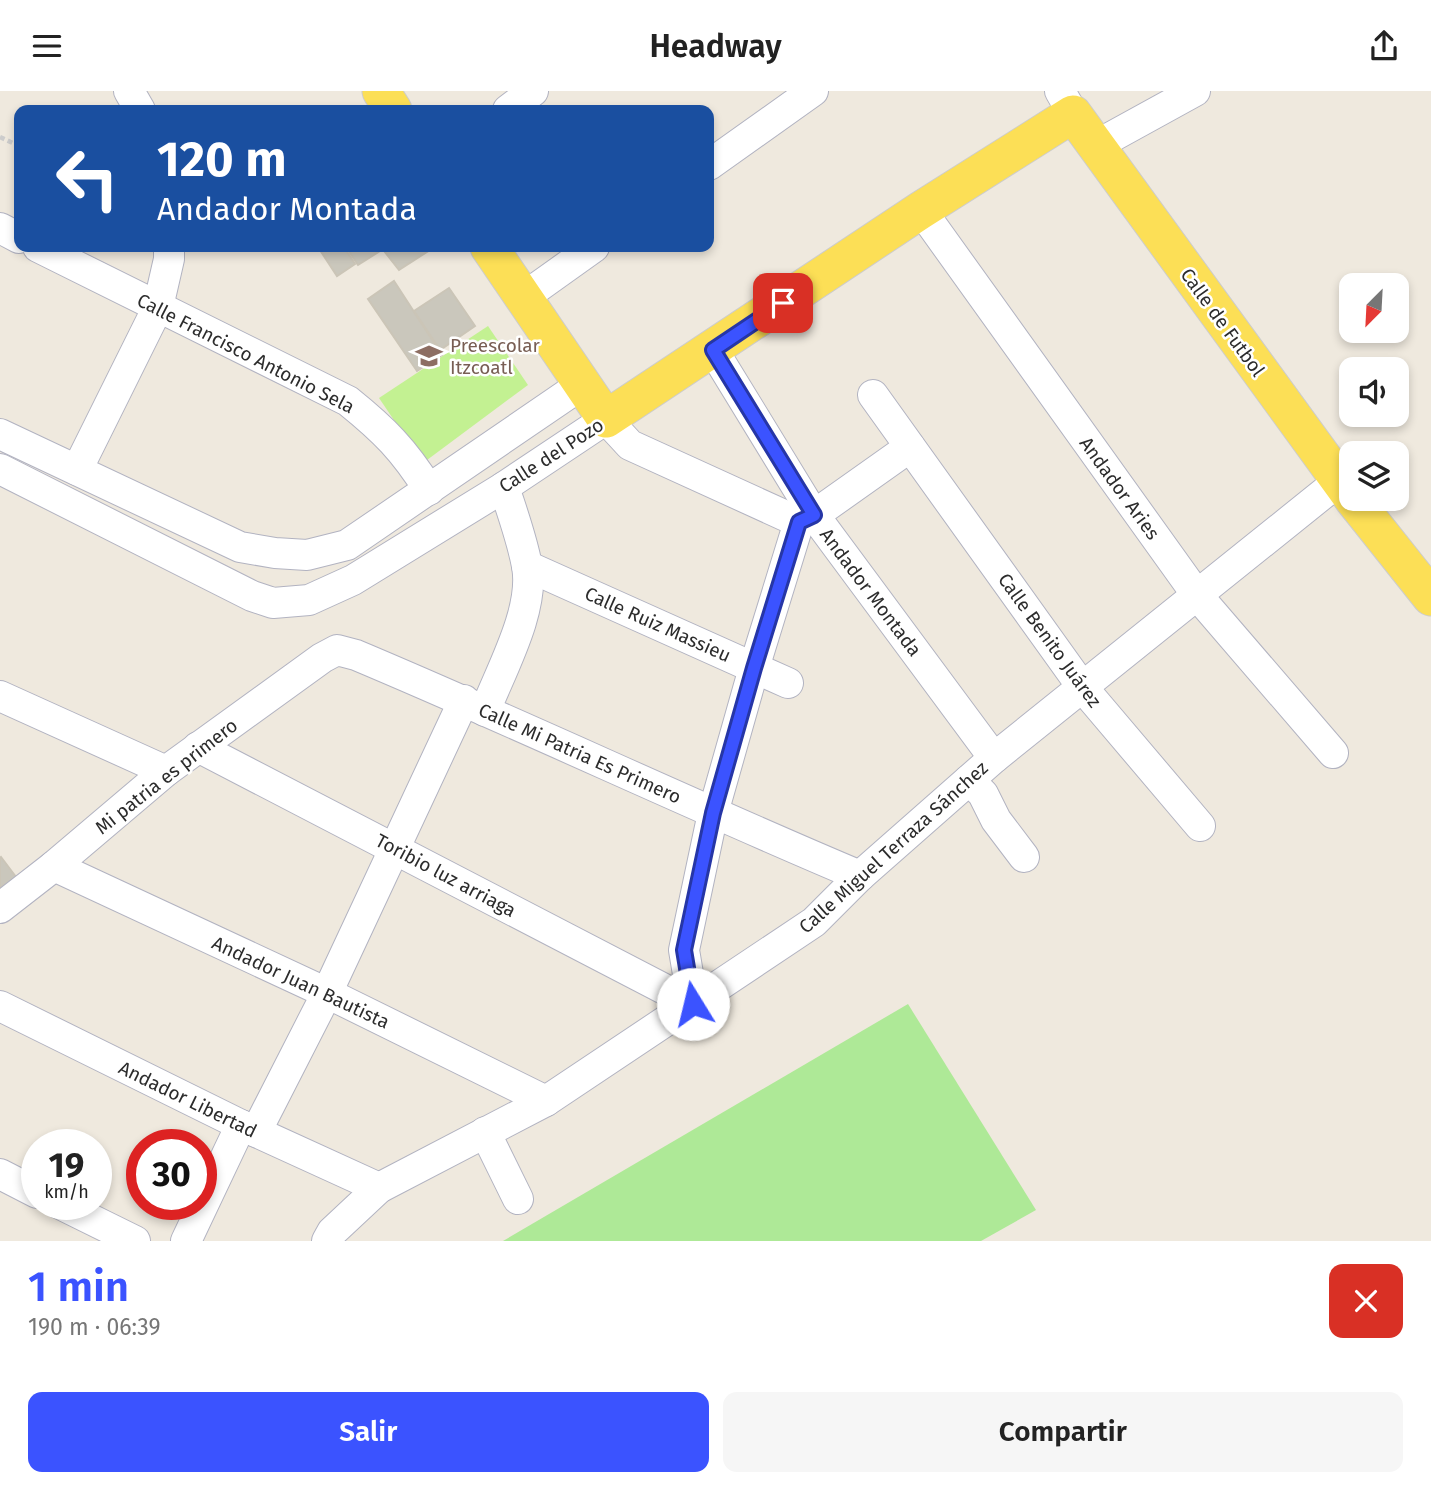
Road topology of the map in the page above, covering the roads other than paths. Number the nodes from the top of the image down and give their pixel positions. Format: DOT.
graph roads {
  1 [pos="533,91"];
  2 [pos="813,91"];
  3 [pos="1195,91"];
  4 [pos="505,103"];
  5 [pos="1066,103"];
  6 [pos="1095,146"];
  7 [pos="714,161"];
  8 [pos="921,210"];
  9 [pos="48,252"];
  10 [pos="169,252"];
  11 [pos="492,252"];
  12 [pos="587,252"];
  13 [pos="524,297"];
  14 [pos="158,307"];
  15 [pos="713,350"];
  16 [pos="584,383"];
  17 [pos="873,395"];
  18 [pos="606,419"];
  19 [pos="0,434"];
  20 [pos="910,447"];
  21 [pos="0,469"];
  22 [pos="77,470"];
  23 [pos="1339,480"];
  24 [pos="504,487"];
  25 [pos="429,489"];
  26 [pos="1339,498"];
  27 [pos="1363,511"];
  28 [pos="806,519"];
  29 [pos="527,566"];
  30 [pos="1197,595"];
  31 [pos="1431,597"];
  32 [pos="337,650"];
  33 [pos="754,668"];
  34 [pos="788,684"];
  35 [pos="1083,688"];
  36 [pos="0,696"];
  37 [pos="474,706"];
  38 [pos="198,747"];
  39 [pos="1333,753"];
  40 [pos="994,758"];
  41 [pos="166,771"];
  42 [pos="969,780"];
  43 [pos="713,813"];
  44 [pos="1200,826"];
  45 [pos="396,848"];
  46 [pos="1024,857"];
  47 [pos="54,866"];
  48 [pos="860,876"];
  49 [pos="0,908"];
  50 [pos="327,993"];
  51 [pos="693,1004"];
  52 [pos="0,1006"];
  53 [pos="546,1101"];
  54 [pos="248,1129"];
  55 [pos="485,1132"];
  56 [pos="0,1174"];
  57 [pos="21,1185"];
  58 [pos="379,1188"];
  59 [pos="518,1199"];
  60 [pos="92,1220"];
  61 [pos="135,1241"];
  62 [pos="186,1241"];
  63 [pos="327,1241"];
  1 -- 4 [label="street"];
  2 -- 7 [label="street"];
  3 -- 6 [label="street"];
  5 -- 6 [label="main road, Calle de Futbol"];
  5 -- 8 [label="main road, Calle del Pozo"];
  6 -- 23 [label="main road, Calle de Futbol"];
  8 -- 15 [label="main road, Calle del Pozo"];
  8 -- 30 [label="street, Andador Aries"];
  9 -- 14 [label="street, Calle Francisco Antonio Sela"];
  10 -- 14 [label="street"];
  11 -- 13 [label="main road"];
  12 -- 13 [label="street"];
  13 -- 16 [label="main road"];
  14 -- 22 [label="street"];
  14 -- 25 [label="street, Calle Francisco Antonio Sela"];
  15 -- 18 [label="main road, Calle del Pozo"];
  15 -- 28 [label="street, Andador Montada"];
  16 -- 18 [label="main road"];
  16 -- 25 [label="street"];
  17 -- 20 [label="street, Calle Benito Juárez"];
  18 -- 24 [label="street, Calle del Pozo"];
  18 -- 28 [label="street"];
  19 -- 22 [label="street"];
  20 -- 28 [label="street"];
  20 -- 35 [label="street, Calle Benito Juárez"];
  21 -- 24 [label="street, Calle del Pozo"];
  22 -- 25 [label="street"];
  24 -- 29 [label="street"];
  26 -- 30 [label="street, Calle Miguel Terraza Sánchez"];
  27 -- 31 [label="main road, Calle de Futbol"];
  28 -- 33 [label="street"];
  28 -- 40 [label="street, Andador Montada"];
  29 -- 33 [label="street, Calle Ruiz Massieu"];
  29 -- 37 [label="street"];
  30 -- 35 [label="street, Calle Miguel Terraza Sánchez"];
  30 -- 39 [label="street, Andador Aries"];
  32 -- 37 [label="street, Calle Mi Patria Es Primero"];
  32 -- 38 [label="street, Mi patria es primero"];
  33 -- 34 [label="street, Calle Ruiz Massieu"];
  33 -- 43 [label="street"];
  35 -- 40 [label="street, Calle Miguel Terraza Sánchez"];
  35 -- 44 [label="street, Calle Benito Juárez"];
  36 -- 41 [label="street"];
  37 -- 43 [label="street, Calle Mi Patria Es Primero"];
  37 -- 45 [label="street"];
  38 -- 41 [label="street, Mi patria es primero"];
  38 -- 45 [label="street, Toribio luz arriaga"];
  40 -- 42 [label="street, Calle Miguel Terraza Sánchez"];
  41 -- 47 [label="street, Mi patria es primero"];
  42 -- 46 [label="street"];
  42 -- 48 [label="street, Calle Miguel Terraza Sánchez"];
  43 -- 48 [label="street, Calle Mi Patria Es Primero"];
  43 -- 51 [label="street"];
  45 -- 50 [label="street"];
  45 -- 51 [label="street, Toribio luz arriaga"];
  47 -- 49 [label="street, Mi patria es primero"];
  47 -- 50 [label="street, Andador Juan Bautista"];
  48 -- 51 [label="street, Calle Miguel Terraza Sánchez"];
  50 -- 53 [label="street, Andador Juan Bautista"];
  50 -- 54 [label="street"];
  51 -- 53 [label="street, Calle Miguel Terraza Sánchez"];
  52 -- 54 [label="street, Andador Libertad"];
  53 -- 55 [label="street, Calle Miguel Terraza Sánchez"];
  54 -- 58 [label="street, Andador Libertad"];
  54 -- 62 [label="street"];
  55 -- 58 [label="street, Calle Miguel Terraza Sánchez"];
  55 -- 59 [label="street"];
  56 -- 57 [label="street"];
  58 -- 63 [label="street, Calle Miguel Terraza Sánchez"];
  60 -- 61 [label="street"];
}
